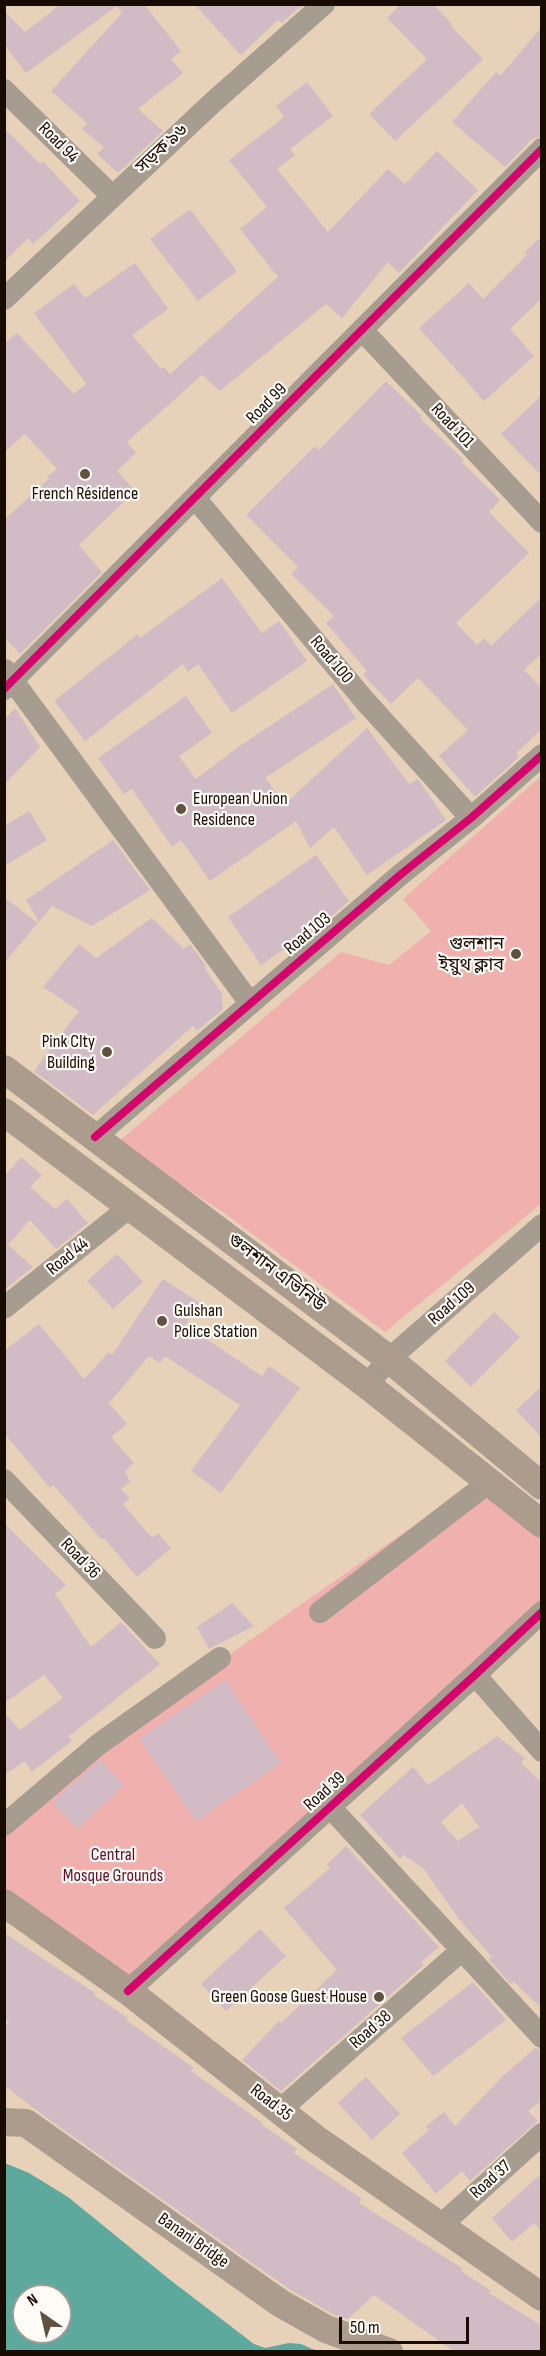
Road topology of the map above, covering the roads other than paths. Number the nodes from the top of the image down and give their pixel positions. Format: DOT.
graph roads {
  1 [pos="324,4"];
  2 [pos="4,90"];
  3 [pos="542,149"];
  4 [pos="112,196"];
  5 [pos="4,299"];
  6 [pos="362,330"];
  7 [pos="195,498"];
  8 [pos="542,522"];
  9 [pos="8,679"];
  10 [pos="542,755"];
  11 [pos="471,818"];
  12 [pos="250,1003"];
  13 [pos="4,1069"];
  14 [pos="4,1112"];
  15 [pos="95,1137"];
  16 [pos="131,1206"];
  17 [pos="542,1226"];
  18 [pos="4,1308"];
  19 [pos="389,1359"];
  20 [pos="367,1385"];
  21 [pos="4,1480"];
  22 [pos="488,1483"];
  23 [pos="542,1486"];
  24 [pos="542,1524"];
  25 [pos="320,1612"];
  26 [pos="542,1612"];
  27 [pos="155,1638"];
  28 [pos="220,1658"];
  29 [pos="475,1675"];
  30 [pos="542,1751"];
  31 [pos="330,1808"];
  32 [pos="4,1825"];
  33 [pos="4,1903"];
  34 [pos="462,1950"];
  35 [pos="128,1991"];
  36 [pos="542,2037"];
  37 [pos="280,2110"];
  38 [pos="12,2117"];
  39 [pos="542,2134"];
  40 [pos="440,2226"];
  41 [pos="542,2297"];
  42 [pos="389,2352"];
  1 -- 4 [label="street, সড়ক ৯৬"];
  2 -- 4 [label="street, Road 94"];
  3 -- 6 [label="street, Road 99"];
  4 -- 5 [label="street, সড়ক ৯৬"];
  6 -- 7 [label="street, Road 99"];
  6 -- 8 [label="street, Road 101"];
  7 -- 9 [label="street, Road 99"];
  7 -- 11 [label="street, Road 100"];
  9 -- 12 [label="street"];
  10 -- 11 [label="street, Road 103"];
  11 -- 12 [label="street, Road 103"];
  12 -- 15 [label="street, Road 103"];
  13 -- 15 [label="main road, গুলশান এভিনিউ"];
  14 -- 16 [label="main road, গুলশান এভিনিউ"];
  15 -- 19 [label="main road, গুলশান এভিনিউ"];
  16 -- 18 [label="street, Road 44"];
  16 -- 20 [label="main road, গুলশান এভিনিউ"];
  17 -- 19 [label="street, Road 109"];
  19 -- 20 [label="street, Road 109"];
  19 -- 23 [label="main road, গুলশান এভিনিউ"];
  20 -- 22 [label="main road, গুলশান এভিনিউ"];
  21 -- 27 [label="street, Road 36"];
  22 -- 24 [label="main road, গুলশান এভিনিউ"];
  22 -- 25 [label="street"];
  26 -- 29 [label="street, Road 39"];
  28 -- 32 [label="street"];
  29 -- 30 [label="street"];
  29 -- 31 [label="street, Road 39"];
  31 -- 34 [label="street"];
  31 -- 35 [label="street, Road 39"];
  33 -- 35 [label="main road, Road 35"];
  34 -- 36 [label="street"];
  34 -- 37 [label="street, Road 38"];
  35 -- 37 [label="main road, Road 35"];
  37 -- 40 [label="main road, Road 35"];
  38 -- 42 [label="main road, Banani Bridge"];
  39 -- 40 [label="street, Road 37"];
  40 -- 41 [label="main road, Road 35"];
}
